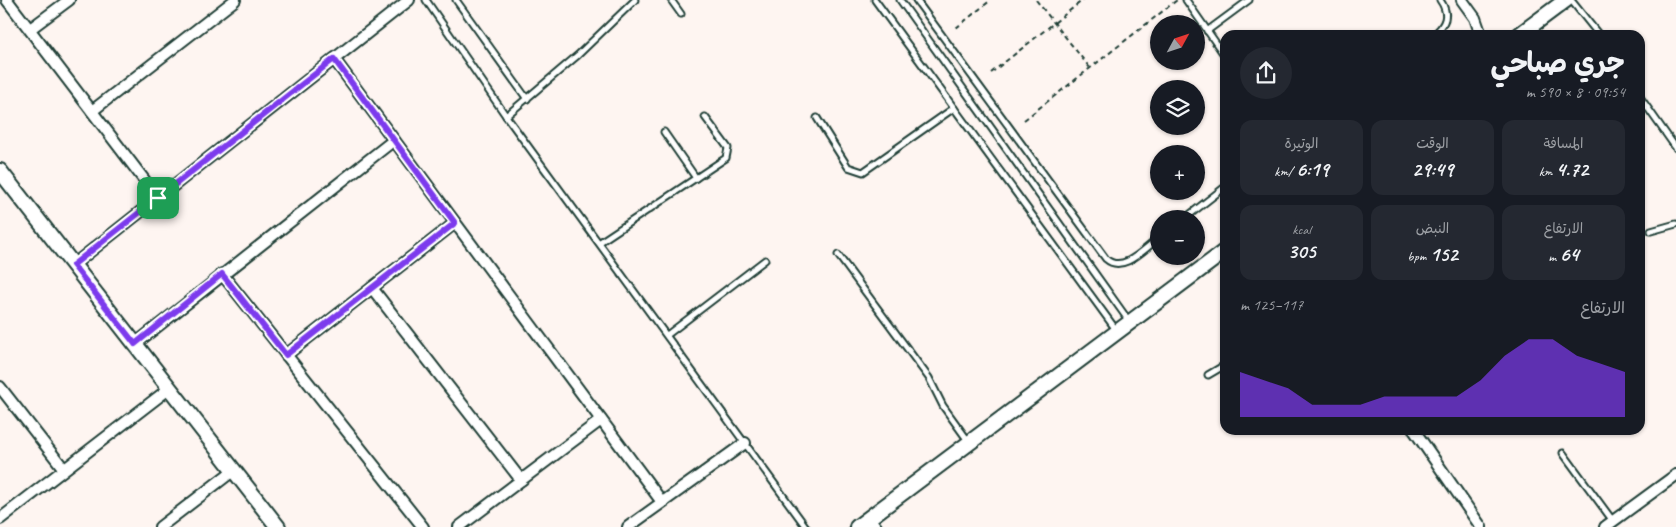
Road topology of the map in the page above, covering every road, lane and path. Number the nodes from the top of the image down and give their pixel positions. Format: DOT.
graph roads {
  1 [pos="7,0"];
  2 [pos="68,0"];
  3 [pos="235,0"];
  4 [pos="409,0"];
  5 [pos="426,0"];
  6 [pos="456,0"];
  7 [pos="635,0"];
  8 [pos="671,0"];
  9 [pos="875,0"];
  10 [pos="900,0"];
  11 [pos="916,0"];
  12 [pos="991,0"];
  13 [pos="1036,0"];
  14 [pos="1083,0"];
  15 [pos="1177,0"];
  16 [pos="1186,0"];
  17 [pos="1249,0"];
  18 [pos="1440,0"];
  19 [pos="1462,0"];
  20 [pos="1566,0"];
  21 [pos="1571,0"];
  22 [pos="681,14"];
  23 [pos="1054,23"];
  24 [pos="956,28"];
  25 [pos="30,29"];
  26 [pos="1439,30"];
  27 [pos="1479,30"];
  28 [pos="1526,30"];
  29 [pos="1595,30"];
  30 [pos="1207,31"];
  31 [pos="1220,49"];
  32 [pos="334,59"];
  33 [pos="1090,68"];
  34 [pos="991,73"];
  35 [pos="527,99"];
  36 [pos="1645,103"];
  37 [pos="954,108"];
  38 [pos="92,111"];
  39 [pos="506,116"];
  40 [pos="705,117"];
  41 [pos="817,118"];
  42 [pos="1024,120"];
  43 [pos="664,132"];
  44 [pos="394,140"];
  45 [pos="1676,148"];
  46 [pos="0,172"];
  47 [pos="696,178"];
  48 [pos="1220,191"];
  49 [pos="158,198"];
  50 [pos="1196,210"];
  51 [pos="455,223"];
  52 [pos="1676,224"];
  53 [pos="1652,230"];
  54 [pos="600,242"];
  55 [pos="1150,244"];
  56 [pos="838,255"];
  57 [pos="1220,255"];
  58 [pos="765,260"];
  59 [pos="73,265"];
  60 [pos="222,274"];
  61 [pos="372,288"];
  62 [pos="1129,321"];
  63 [pos="1117,331"];
  64 [pos="667,334"];
  65 [pos="135,344"];
  66 [pos="286,355"];
  67 [pos="1220,368"];
  68 [pos="1208,375"];
  69 [pos="0,387"];
  70 [pos="170,388"];
  71 [pos="601,420"];
  72 [pos="1417,435"];
  73 [pos="970,442"];
  74 [pos="745,443"];
  75 [pos="1563,453"];
  76 [pos="64,469"];
  77 [pos="234,470"];
  78 [pos="1676,475"];
  79 [pos="521,480"];
  80 [pos="662,502"];
  81 [pos="0,519"];
  82 [pos="873,522"];
  83 [pos="1609,524"];
  84 [pos="160,527"];
  85 [pos="278,527"];
  86 [pos="423,527"];
  87 [pos="460,527"];
  88 [pos="628,527"];
  89 [pos="806,527"];
  90 [pos="857,527"];
  91 [pos="1481,527"];
  1 -- 25 [label="street"];
  2 -- 25 [label="street"];
  3 -- 38 [label="street"];
  4 -- 32 [label="street"];
  5 -- 39 [label="lane"];
  6 -- 35 [label="lane"];
  7 -- 35 [label="lane"];
  8 -- 22 [label="lane"];
  9 -- 37 [label="lane"];
  10 -- 62 [label="lane"];
  11 -- 55 [label="lane"];
  12 -- 24 [label="path"];
  13 -- 23 [label="path"];
  14 -- 23 [label="path"];
  15 -- 33 [label="path"];
  16 -- 30 [label="lane"];
  17 -- 30 [label="lane"];
  18 -- 26 [label="lane"];
  19 -- 27 [label="street"];
  20 -- 28 [label="street"];
  21 -- 29 [label="lane"];
  23 -- 33 [label="path"];
  23 -- 34 [label="path"];
  25 -- 38 [label="street"];
  30 -- 31 [label="lane"];
  32 -- 44 [label="street"];
  32 -- 49 [label="street"];
  33 -- 42 [label="path"];
  35 -- 39 [label="lane"];
  36 -- 45 [label="lane"];
  37 -- 41 [label="lane"];
  37 -- 63 [label="lane"];
  38 -- 49 [label="street"];
  39 -- 54 [label="lane"];
  40 -- 47 [label="lane"];
  43 -- 47 [label="lane"];
  44 -- 51 [label="street"];
  44 -- 60 [label="street"];
  46 -- 59 [label="street"];
  47 -- 54 [label="lane"];
  48 -- 50 [label="lane"];
  49 -- 59 [label="street"];
  51 -- 61 [label="street"];
  51 -- 71 [label="street"];
  52 -- 53 [label="lane"];
  54 -- 64 [label="lane"];
  56 -- 73 [label="lane"];
  57 -- 62 [label="street"];
  58 -- 64 [label="lane"];
  59 -- 65 [label="street"];
  60 -- 65 [label="street"];
  60 -- 66 [label="street"];
  61 -- 66 [label="street"];
  61 -- 79 [label="street"];
  62 -- 63 [label="street"];
  63 -- 73 [label="street"];
  64 -- 74 [label="lane"];
  65 -- 70 [label="street"];
  66 -- 86 [label="street"];
  67 -- 68 [label="lane"];
  69 -- 76 [label="street"];
  70 -- 76 [label="street"];
  70 -- 77 [label="street"];
  71 -- 79 [label="street"];
  71 -- 80 [label="street"];
  72 -- 91 [label="street"];
  73 -- 82 [label="street"];
  74 -- 80 [label="street"];
  74 -- 89 [label="lane"];
  75 -- 83 [label="lane"];
  76 -- 81 [label="street"];
  77 -- 84 [label="street"];
  77 -- 85 [label="street"];
  78 -- 83 [label="street"];
  79 -- 87 [label="street"];
  80 -- 88 [label="street"];
  82 -- 90 [label="street"];
}
